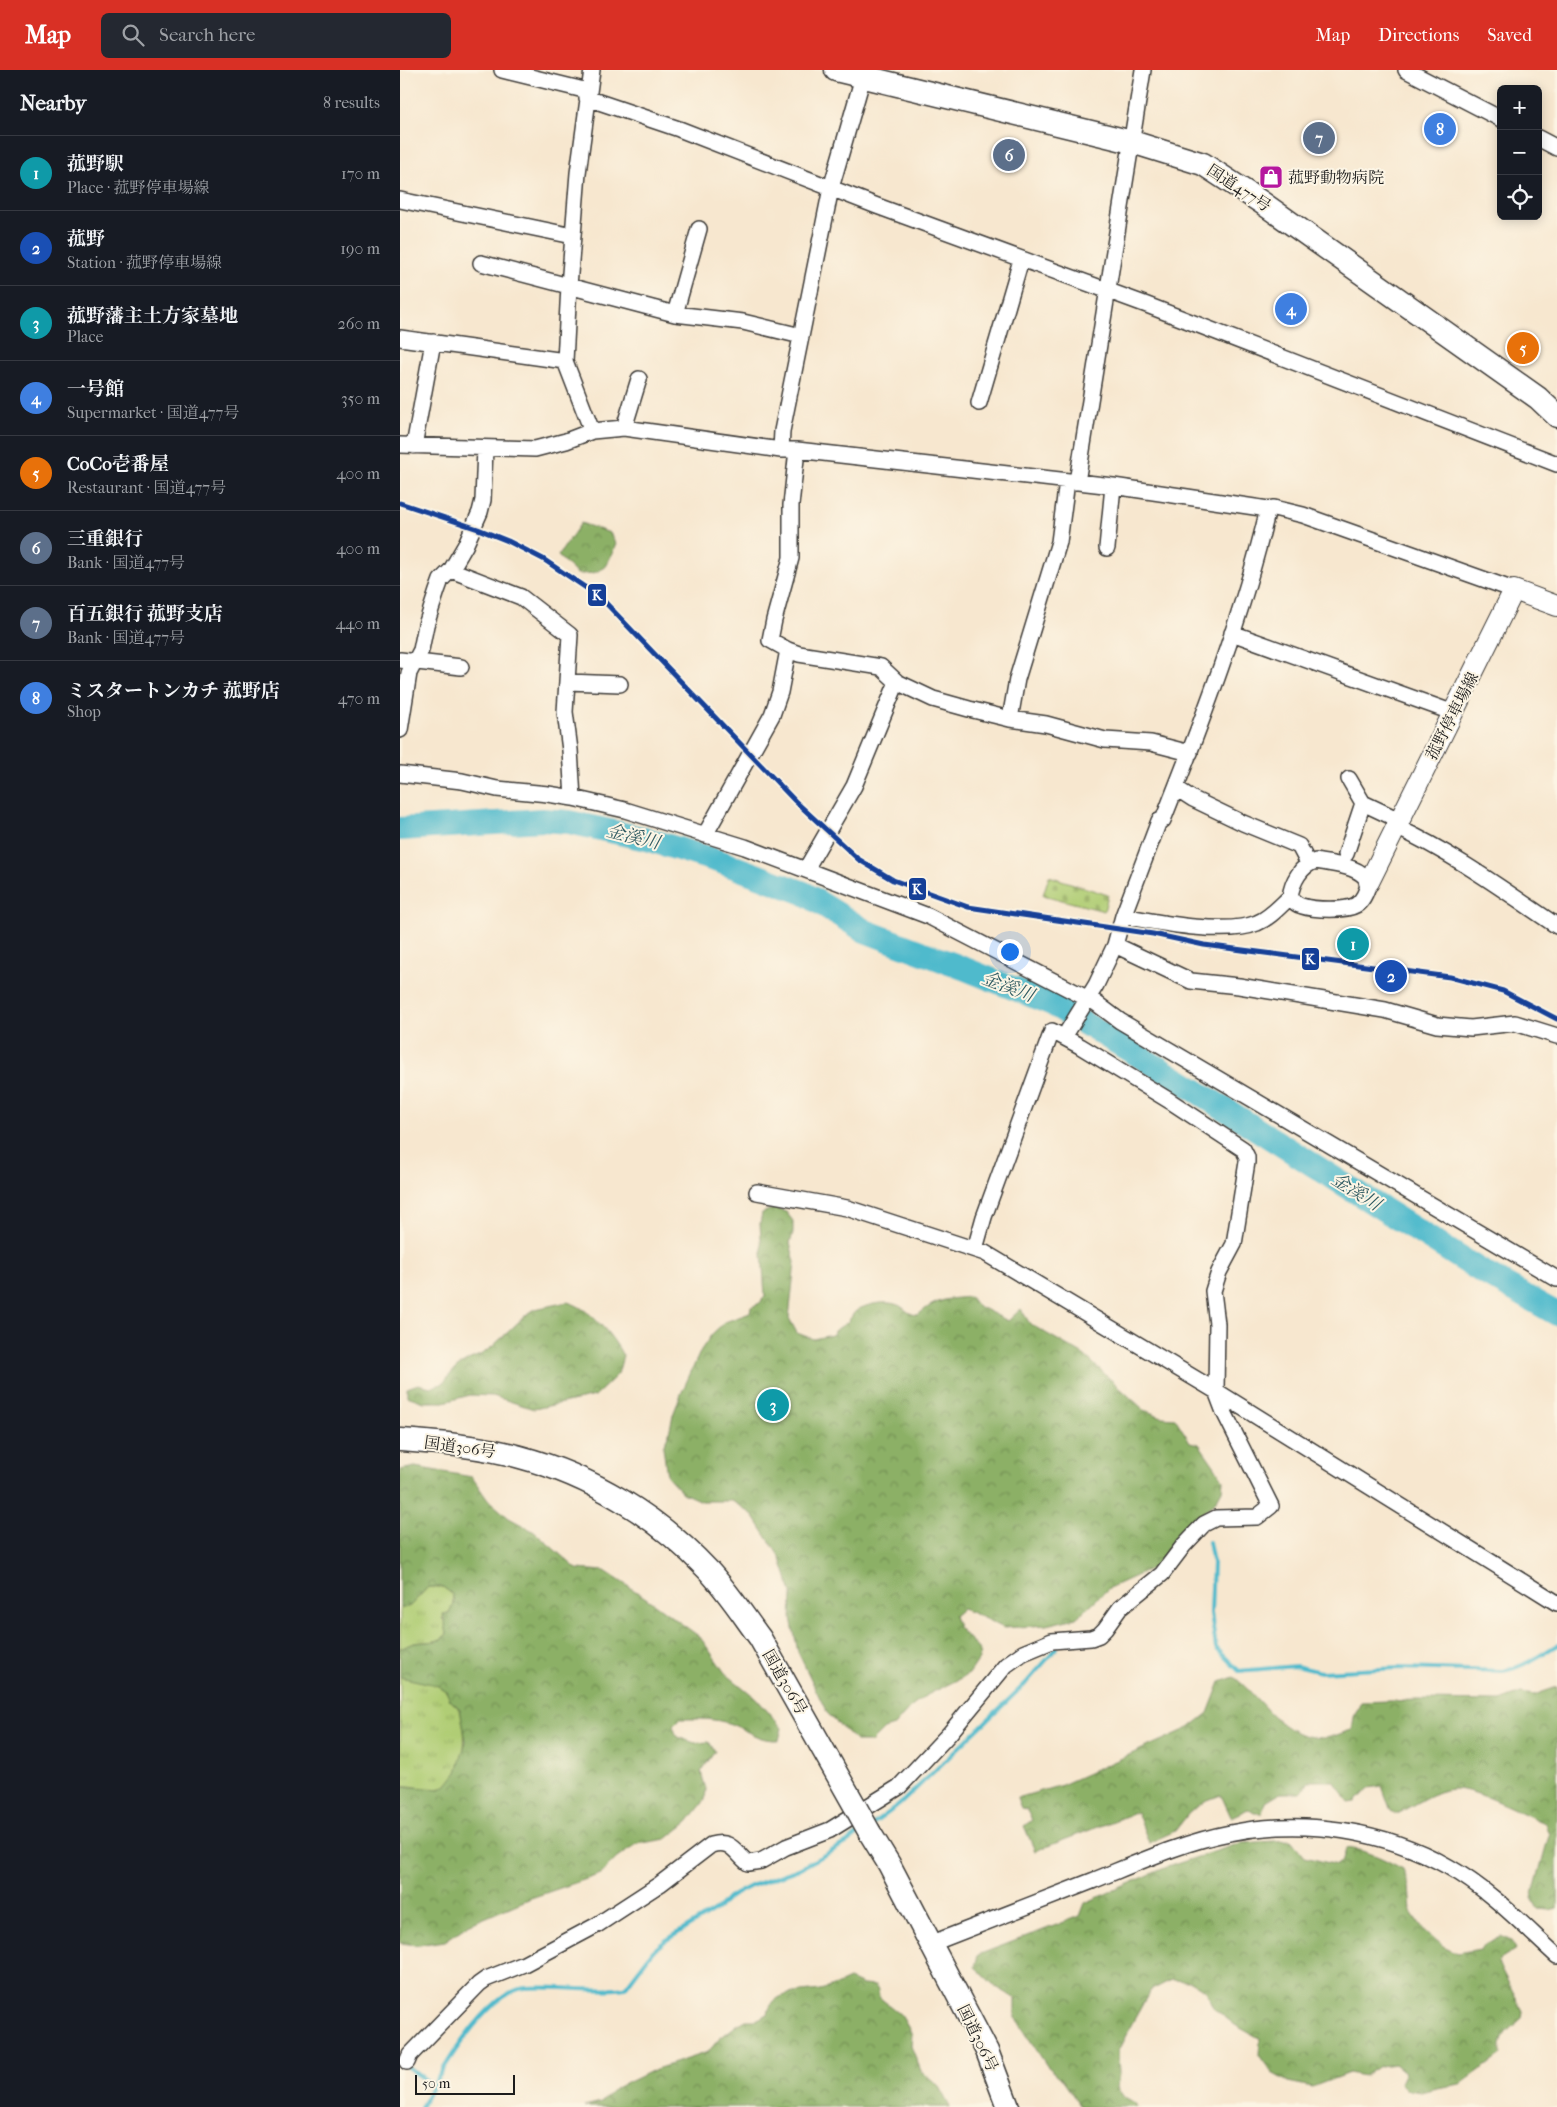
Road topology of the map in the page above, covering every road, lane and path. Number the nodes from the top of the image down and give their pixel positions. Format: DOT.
graph roads {
  1 [pos="502,70"];
  2 [pos="592,70"];
  3 [pos="836,70"];
  4 [pos="1143,70"];
  5 [pos="1406,70"];
  6 [pos="864,73"];
  7 [pos="588,94"];
  8 [pos="1497,117"];
  9 [pos="1542,140"];
  10 [pos="1132,142"];
  11 [pos="1557,148"];
  12 [pos="831,188"];
  13 [pos="400,200"];
  14 [pos="699,229"];
  15 [pos="573,236"];
  16 [pos="1021,260"];
  17 [pos="481,264"];
  18 [pos="569,286"];
  19 [pos="1108,292"];
  20 [pos="675,314"];
  21 [pos="801,336"];
  22 [pos="400,338"];
  23 [pos="433,342"];
  24 [pos="565,361"];
  25 [pos="638,379"];
  26 [pos="979,403"];
  27 [pos="1557,416"];
  28 [pos="624,428"];
  29 [pos="592,431"];
  30 [pos="407,445"];
  31 [pos="485,448"];
  32 [pos="781,450"];
  33 [pos="797,450"];
  34 [pos="1557,464"];
  35 [pos="1072,481"];
  36 [pos="1113,486"];
  37 [pos="1268,509"];
  38 [pos="1107,548"];
  39 [pos="451,570"];
  40 [pos="1514,590"];
  41 [pos="1557,606"];
  42 [pos="1232,633"];
  43 [pos="788,650"];
  44 [pos="400,660"];
  45 [pos="415,661"];
  46 [pos="461,667"];
  47 [pos="568,682"];
  48 [pos="897,682"];
  49 [pos="620,684"];
  50 [pos="1454,713"];
  51 [pos="1010,719"];
  52 [pos="400,730"];
  53 [pos="1190,752"];
  54 [pos="400,774"];
  55 [pos="1349,779"];
  56 [pos="1176,788"];
  57 [pos="569,800"];
  58 [pos="1363,803"];
  59 [pos="1398,824"];
  60 [pos="706,835"];
  61 [pos="1346,854"];
  62 [pos="1308,863"];
  63 [pos="806,869"];
  64 [pos="1369,882"];
  65 [pos="1290,897"];
  66 [pos="1124,916"];
  67 [pos="1557,926"];
  68 [pos="1115,945"];
  69 [pos="1087,1001"];
  70 [pos="1066,1035"];
  71 [pos="1557,1036"];
  72 [pos="757,1192"];
  73 [pos="975,1249"];
  74 [pos="1557,1279"];
  75 [pos="1216,1391"];
  76 [pos="400,1440"];
  77 [pos="1557,1603"];
  78 [pos="930,1944"];
  79 [pos="1557,1956"];
  80 [pos="406,2062"];
  81 [pos="1008,2107"];
  1 -- 7 [label="street"];
  2 -- 7 [label="street"];
  3 -- 6 [label="highway, 国道477号"];
  4 -- 10 [label="street"];
  5 -- 8 [label="street"];
  6 -- 10 [label="highway, 国道477号"];
  6 -- 12 [label="street"];
  7 -- 12 [label="street"];
  7 -- 15 [label="street"];
  9 -- 11 [label="street"];
  10 -- 19 [label="street"];
  10 -- 27 [label="highway, 国道477号"];
  12 -- 16 [label="street"];
  12 -- 21 [label="street"];
  13 -- 15 [label="street"];
  14 -- 20 [label="street"];
  15 -- 18 [label="street"];
  16 -- 19 [label="street"];
  16 -- 26 [label="street"];
  17 -- 18 [label="street"];
  18 -- 20 [label="street"];
  18 -- 24 [label="street"];
  19 -- 34 [label="street"];
  19 -- 35 [label="street"];
  20 -- 21 [label="street"];
  21 -- 32 [label="street"];
  22 -- 23 [label="street"];
  23 -- 24 [label="street"];
  23 -- 30 [label="street"];
  24 -- 29 [label="street"];
  25 -- 28 [label="street"];
  28 -- 29 [label="street"];
  28 -- 32 [label="street"];
  29 -- 31 [label="street"];
  30 -- 31 [label="street"];
  31 -- 39 [label="street"];
  32 -- 33 [label="street"];
  33 -- 35 [label="street"];
  33 -- 43 [label="street"];
  35 -- 36 [label="street"];
  35 -- 51 [label="street"];
  36 -- 37 [label="street"];
  36 -- 38 [label="street"];
  37 -- 40 [label="street"];
  37 -- 42 [label="street"];
  39 -- 45 [label="street"];
  39 -- 47 [label="street"];
  40 -- 41 [label="main road"];
  40 -- 50 [label="main road, 菰野停車場線"];
  42 -- 50 [label="street"];
  42 -- 53 [label="street"];
  43 -- 48 [label="street"];
  43 -- 60 [label="street"];
  44 -- 45 [label="street"];
  45 -- 46 [label="street"];
  45 -- 52 [label="street"];
  47 -- 49 [label="street"];
  47 -- 57 [label="street"];
  48 -- 51 [label="street"];
  48 -- 63 [label="street"];
  50 -- 59 [label="main road, 菰野停車場線"];
  51 -- 53 [label="street"];
  53 -- 56 [label="street"];
  54 -- 57 [label="street"];
  55 -- 58 [label="street"];
  56 -- 62 [label="street"];
  56 -- 66 [label="street"];
  57 -- 60 [label="street"];
  58 -- 59 [label="street"];
  58 -- 61 [label="street"];
  59 -- 64 [label="main road, 菰野停車場線"];
  59 -- 67 [label="street"];
  60 -- 63 [label="street"];
  62 -- 64 [label="street"];
  62 -- 65 [label="street"];
  63 -- 69 [label="street"];
  64 -- 65 [label="street"];
  65 -- 66 [label="street"];
  66 -- 68 [label="street"];
  68 -- 69 [label="street"];
  68 -- 71 [label="street"];
  69 -- 70 [label="street"];
  69 -- 74 [label="street"];
  70 -- 73 [label="street"];
  70 -- 75 [label="street"];
  72 -- 73 [label="street"];
  73 -- 75 [label="street"];
  75 -- 77 [label="street"];
  75 -- 80 [label="street"];
  76 -- 78 [label="highway, 国道306号, bridge"];
  78 -- 79 [label="street"];
  78 -- 81 [label="highway, 国道306号"];
}
